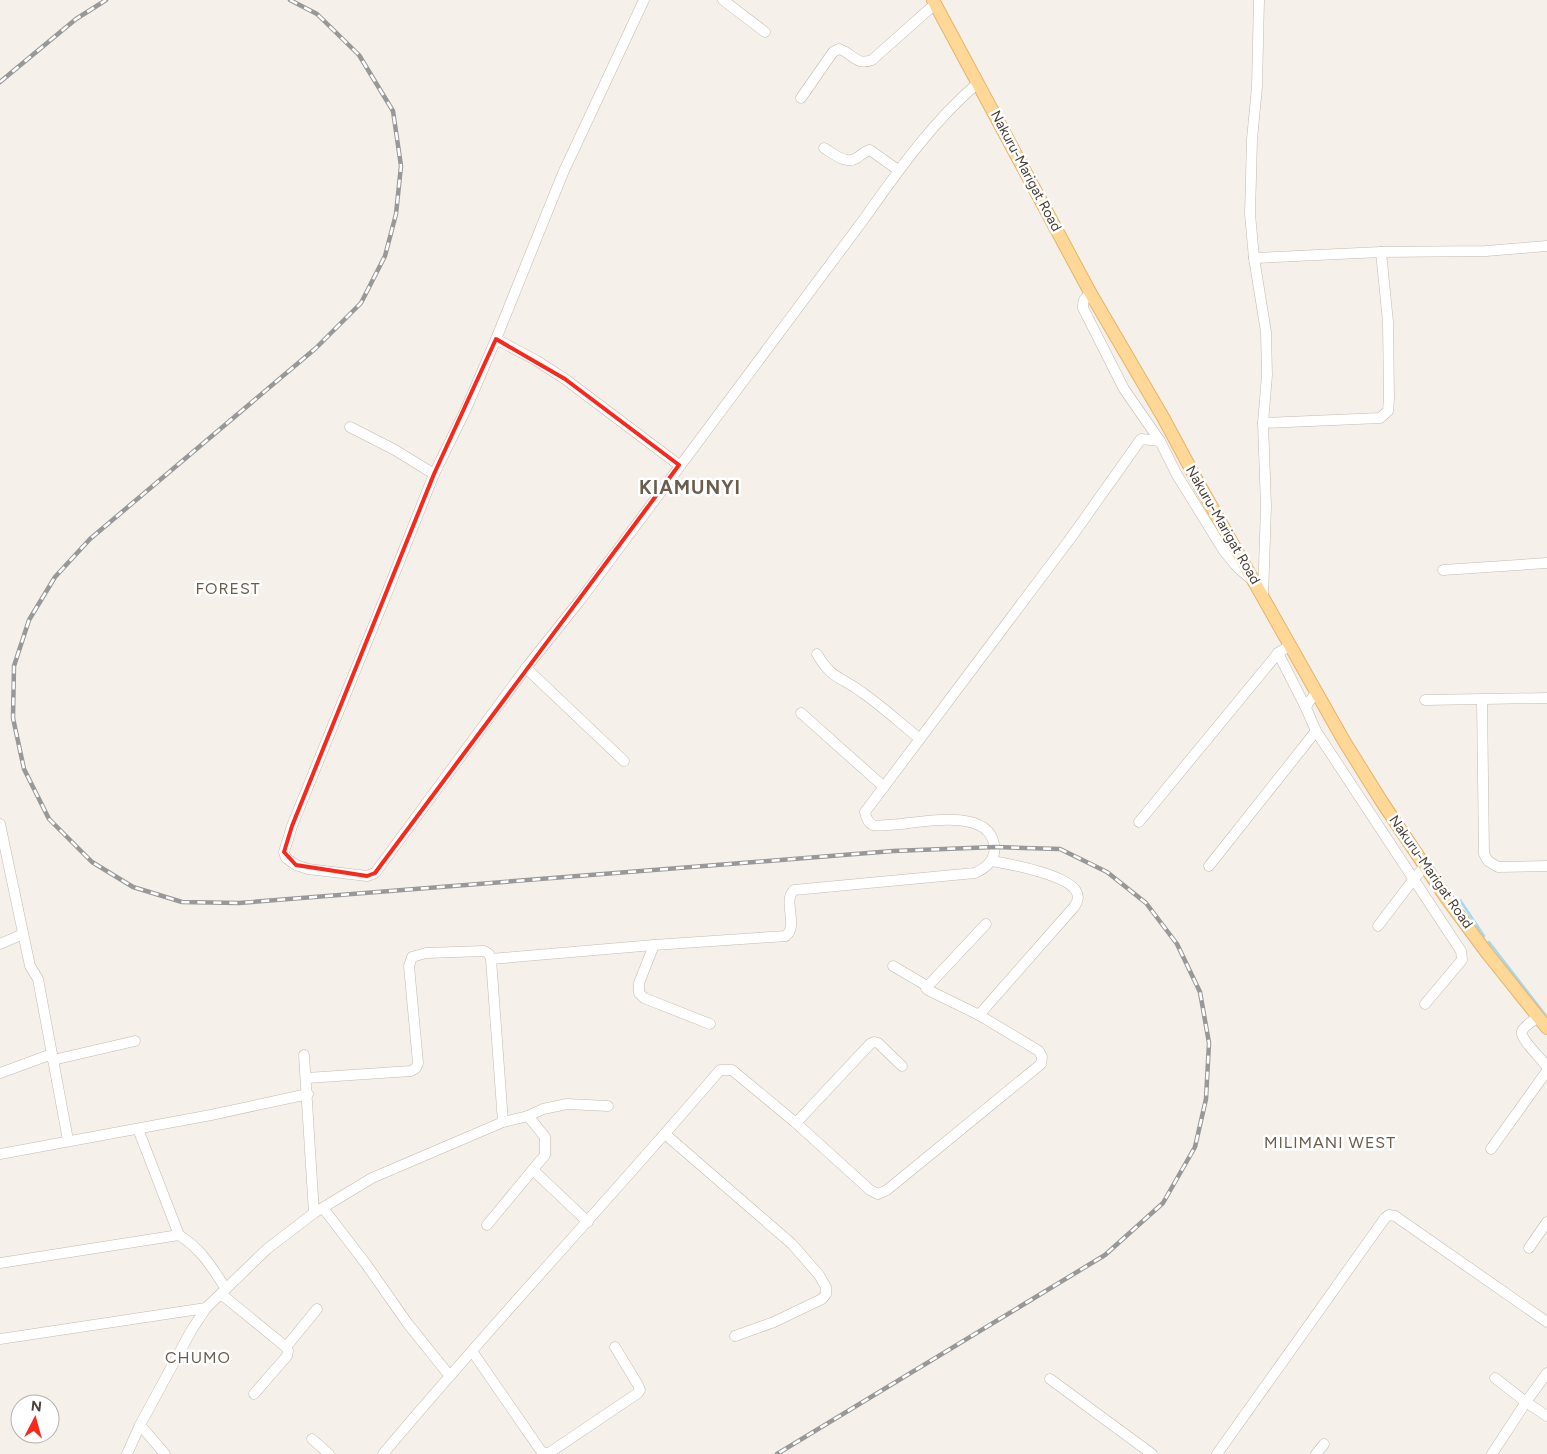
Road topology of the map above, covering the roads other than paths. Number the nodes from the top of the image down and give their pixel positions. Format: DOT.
graph roads {
  1 [pos="644,0"];
  2 [pos="723,0"];
  3 [pos="1259,0"];
  4 [pos="934,2"];
  5 [pos="765,32"];
  6 [pos="978,83"];
  7 [pos="801,98"];
  8 [pos="824,148"];
  9 [pos="898,170"];
  10 [pos="1547,246"];
  11 [pos="1382,252"];
  12 [pos="1254,258"];
  13 [pos="1092,294"];
  14 [pos="496,339"];
  15 [pos="1263,423"];
  16 [pos="350,427"];
  17 [pos="1149,428"];
  18 [pos="1141,440"];
  19 [pos="1160,441"];
  20 [pos="679,465"];
  21 [pos="434,474"];
  22 [pos="1547,563"];
  23 [pos="1443,570"];
  24 [pos="1256,583"];
  25 [pos="1263,596"];
  26 [pos="1290,646"];
  27 [pos="1278,653"];
  28 [pos="817,654"];
  29 [pos="526,668"];
  30 [pos="1316,693"];
  31 [pos="1547,698"];
  32 [pos="1425,700"];
  33 [pos="1482,700"];
  34 [pos="1306,708"];
  35 [pos="801,713"];
  36 [pos="1316,731"];
  37 [pos="920,739"];
  38 [pos="624,761"];
  39 [pos="884,787"];
  40 [pos="1139,822"];
  41 [pos="0,824"];
  42 [pos="992,861"];
  43 [pos="1209,866"];
  44 [pos="1425,866"];
  45 [pos="1547,866"];
  46 [pos="1413,880"];
  47 [pos="986,924"];
  48 [pos="1378,926"];
  49 [pos="23,934"];
  50 [pos="0,944"];
  51 [pos="654,945"];
  52 [pos="491,959"];
  53 [pos="893,966"];
  54 [pos="927,986"];
  55 [pos="1425,1004"];
  56 [pos="979,1015"];
  57 [pos="1538,1017"];
  58 [pos="710,1024"];
  59 [pos="1547,1028"];
  60 [pos="135,1041"];
  61 [pos="304,1055"];
  62 [pos="52,1057"];
  63 [pos="902,1066"];
  64 [pos="1547,1069"];
  65 [pos="0,1073"];
  66 [pos="307,1078"];
  67 [pos="308,1094"];
  68 [pos="608,1106"];
  69 [pos="528,1116"];
  70 [pos="503,1122"];
  71 [pos="796,1123"];
  72 [pos="138,1129"];
  73 [pos="665,1134"];
  74 [pos="68,1140"];
  75 [pos="1490,1149"];
  76 [pos="0,1154"];
  77 [pos="533,1170"];
  78 [pos="318,1210"];
  79 [pos="588,1222"];
  80 [pos="1547,1222"];
  81 [pos="487,1225"];
  82 [pos="179,1235"];
  83 [pos="1529,1248"];
  84 [pos="0,1263"];
  85 [pos="223,1291"];
  86 [pos="206,1308"];
  87 [pos="317,1309"];
  88 [pos="1547,1322"];
  89 [pos="735,1336"];
  90 [pos="0,1339"];
  91 [pos="286,1347"];
  92 [pos="615,1347"];
  93 [pos="472,1351"];
  94 [pos="1547,1374"];
  95 [pos="449,1375"];
  96 [pos="1495,1378"];
  97 [pos="1050,1379"];
  98 [pos="254,1394"];
  99 [pos="1526,1402"];
  100 [pos="1547,1416"];
  101 [pos="140,1425"];
  102 [pos="312,1439"];
  103 [pos="1324,1444"];
  104 [pos="127,1454"];
  105 [pos="165,1454"];
  106 [pos="329,1454"];
  107 [pos="383,1454"];
  108 [pos="1152,1454"];
  109 [pos="1216,1454"];
  110 [pos="1316,1454"];
  111 [pos="1492,1454"];
  1 -- 14 [label="street"];
  2 -- 5 [label="street"];
  3 -- 12 [label="street"];
  4 -- 6 [label="main road, Nakuru-Marigat Road"];
  4 -- 7 [label="street"];
  6 -- 9 [label="street"];
  6 -- 13 [label="main road, Nakuru-Marigat Road"];
  8 -- 9 [label="street"];
  9 -- 20 [label="street"];
  10 -- 11 [label="street"];
  11 -- 12 [label="street"];
  11 -- 15 [label="street"];
  12 -- 15 [label="street"];
  13 -- 17 [label="street"];
  13 -- 24 [label="main road, Nakuru-Marigat Road"];
  14 -- 20 [label="street"];
  14 -- 21 [label="street"];
  15 -- 25 [label="street"];
  16 -- 21 [label="street"];
  17 -- 18 [label="street"];
  17 -- 19 [label="street"];
  18 -- 19 [label="street"];
  18 -- 37 [label="street"];
  19 -- 24 [label="street"];
  20 -- 29 [label="street"];
  21 -- 29 [label="street"];
  22 -- 23 [label="street"];
  24 -- 25 [label="main road, Nakuru-Marigat Road"];
  25 -- 26 [label="main road, Nakuru-Marigat Road"];
  26 -- 27 [label="street"];
  26 -- 30 [label="main road, Nakuru-Marigat Road"];
  27 -- 34 [label="street"];
  27 -- 40 [label="street"];
  28 -- 37 [label="street"];
  29 -- 38 [label="street"];
  30 -- 34 [label="street"];
  30 -- 44 [label="main road, Nakuru-Marigat Road"];
  31 -- 33 [label="street"];
  32 -- 33 [label="street"];
  33 -- 45 [label="street"];
  34 -- 36 [label="street"];
  35 -- 39 [label="street"];
  36 -- 43 [label="street"];
  36 -- 46 [label="street"];
  37 -- 39 [label="street"];
  39 -- 42 [label="street"];
  41 -- 49 [label="street"];
  42 -- 51 [label="street"];
  42 -- 56 [label="street"];
  44 -- 46 [label="street"];
  44 -- 57 [label="main road, Nakuru-Marigat Road"];
  46 -- 48 [label="street"];
  46 -- 55 [label="street"];
  47 -- 54 [label="street"];
  49 -- 50 [label="street"];
  49 -- 62 [label="street"];
  51 -- 52 [label="street"];
  51 -- 58 [label="street"];
  52 -- 66 [label="street"];
  52 -- 70 [label="street"];
  53 -- 54 [label="street"];
  54 -- 56 [label="street"];
  56 -- 71 [label="street"];
  57 -- 59 [label="main road, Nakuru-Marigat Road"];
  57 -- 64 [label="street"];
  60 -- 62 [label="street"];
  61 -- 66 [label="street"];
  62 -- 65 [label="street"];
  62 -- 74 [label="street"];
  63 -- 71 [label="street"];
  64 -- 75 [label="street"];
  66 -- 67 [label="street"];
  67 -- 72 [label="street"];
  67 -- 78 [label="street"];
  68 -- 69 [label="street"];
  69 -- 70 [label="street"];
  69 -- 77 [label="street"];
  70 -- 78 [label="street"];
  71 -- 73 [label="street"];
  72 -- 74 [label="street"];
  72 -- 82 [label="street"];
  73 -- 79 [label="street"];
  73 -- 89 [label="street"];
  74 -- 76 [label="street"];
  77 -- 79 [label="street"];
  77 -- 81 [label="street"];
  78 -- 85 [label="street"];
  78 -- 95 [label="street"];
  79 -- 93 [label="street"];
  80 -- 83 [label="street"];
  82 -- 84 [label="street"];
  82 -- 85 [label="street"];
  85 -- 86 [label="street"];
  85 -- 91 [label="street"];
  86 -- 90 [label="street"];
  86 -- 101 [label="street"];
  87 -- 91 [label="street"];
  88 -- 109 [label="street"];
  91 -- 98 [label="street"];
  92 -- 93 [label="street"];
  93 -- 95 [label="street"];
  94 -- 99 [label="street"];
  95 -- 107 [label="street"];
  96 -- 99 [label="street"];
  97 -- 108 [label="street"];
  99 -- 100 [label="street"];
  99 -- 111 [label="street"];
  101 -- 104 [label="street"];
  101 -- 105 [label="street"];
  102 -- 106 [label="street"];
  103 -- 110 [label="street"];
}
